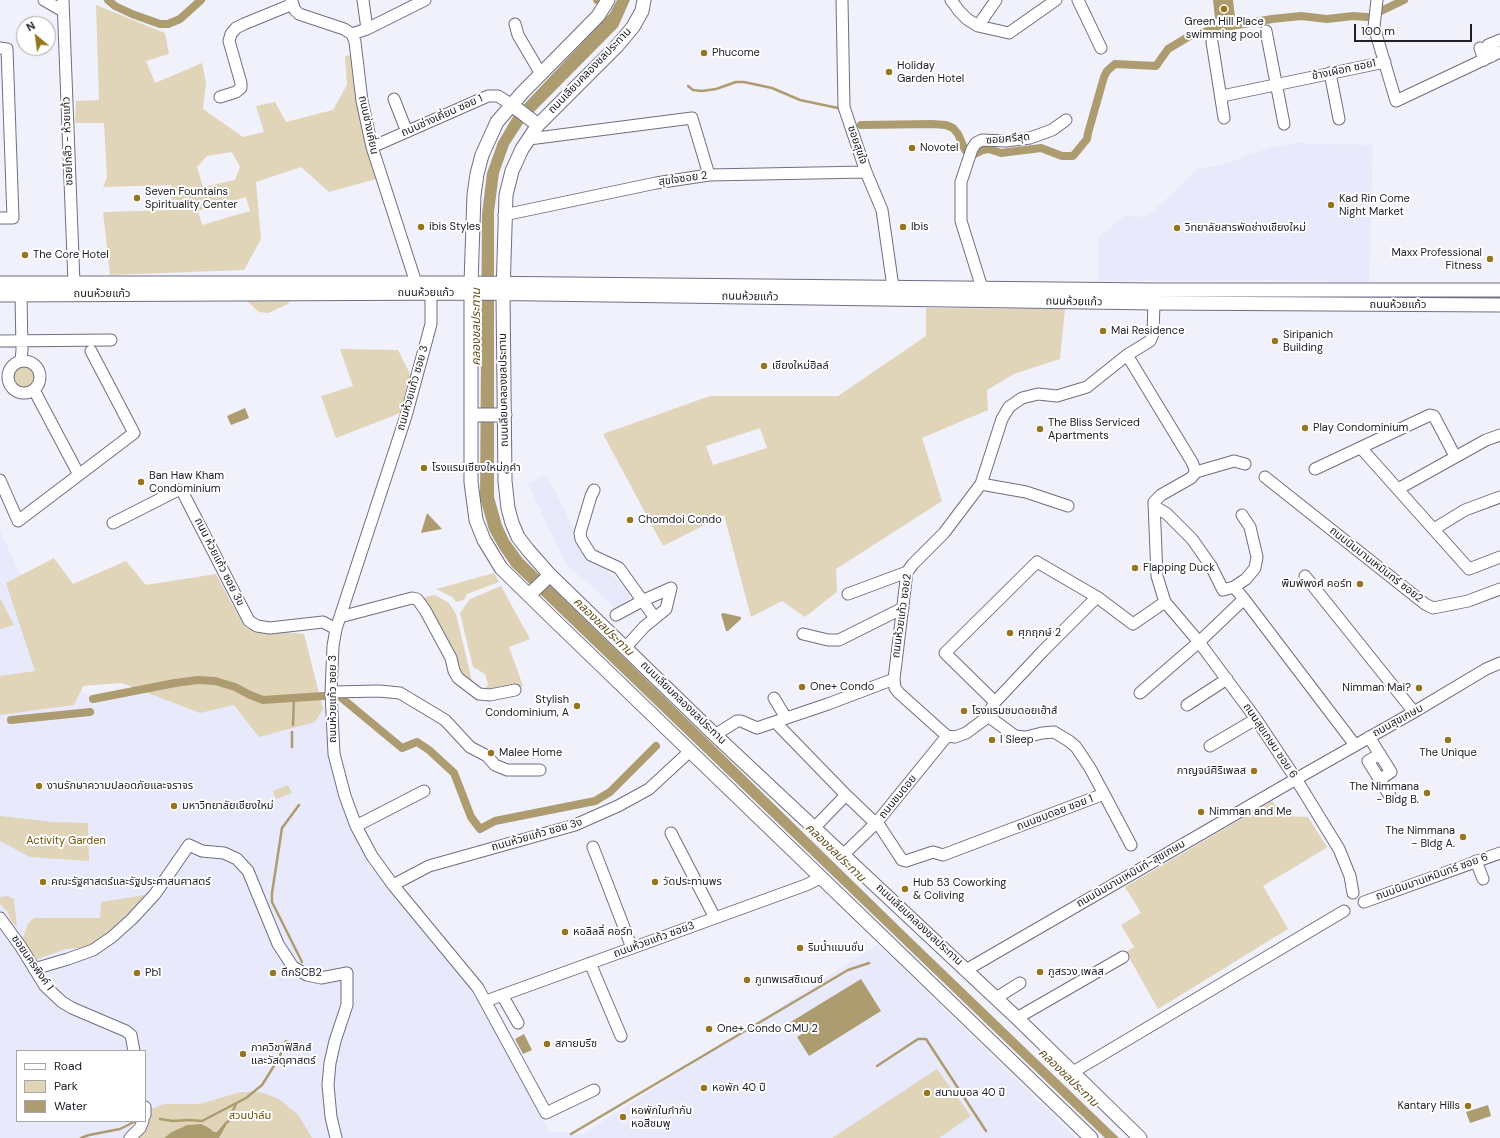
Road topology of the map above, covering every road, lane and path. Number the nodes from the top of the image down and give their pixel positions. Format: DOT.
graph roads {
  1 [pos="44,0"];
  2 [pos="362,0"];
  3 [pos="425,0"];
  4 [pos="608,0"];
  5 [pos="644,0"];
  6 [pos="842,0"];
  7 [pos="951,0"];
  8 [pos="996,0"];
  9 [pos="1056,0"];
  10 [pos="1078,0"];
  11 [pos="1377,0"];
  12 [pos="292,2"];
  13 [pos="63,5"];
  14 [pos="515,24"];
  15 [pos="978,26"];
  16 [pos="367,29"];
  17 [pos="1266,31"];
  18 [pos="352,34"];
  19 [pos="1500,40"];
  20 [pos="1212,42"];
  21 [pos="0,48"];
  22 [pos="1101,48"];
  23 [pos="1480,48"];
  24 [pos="1492,56"];
  25 [pos="1385,62"];
  26 [pos="540,74"];
  27 [pos="1330,74"];
  28 [pos="1276,84"];
  29 [pos="1222,96"];
  30 [pos="220,97"];
  31 [pos="394,99"];
  32 [pos="512,105"];
  33 [pos="1224,118"];
  34 [pos="1339,119"];
  35 [pos="1066,120"];
  36 [pos="1284,124"];
  37 [pos="538,125"];
  38 [pos="407,132"];
  39 [pos="529,139"];
  40 [pos="372,148"];
  41 [pos="866,172"];
  42 [pos="709,175"];
  43 [pos="504,215"];
  44 [pos="0,218"];
  45 [pos="0,283"];
  46 [pos="416,283"];
  47 [pos="471,288"];
  48 [pos="503,288"];
  49 [pos="982,288"];
  50 [pos="74,289"];
  51 [pos="1154,290"];
  52 [pos="1500,290"];
  53 [pos="431,293"];
  54 [pos="893,293"];
  55 [pos="0,295"];
  56 [pos="21,296"];
  57 [pos="1154,303"];
  58 [pos="1500,305"];
  59 [pos="22,340"];
  60 [pos="111,340"];
  61 [pos="0,341"];
  62 [pos="91,351"];
  63 [pos="1127,354"];
  64 [pos="21,361"];
  65 [pos="34,390"];
  66 [pos="475,415"];
  67 [pos="501,415"];
  68 [pos="1500,436"];
  69 [pos="1361,448"];
  70 [pos="1455,456"];
  71 [pos="1245,464"];
  72 [pos="1315,469"];
  73 [pos="1196,472"];
  74 [pos="79,475"];
  75 [pos="1264,477"];
  76 [pos="0,480"];
  77 [pos="981,484"];
  78 [pos="1398,489"];
  79 [pos="594,490"];
  80 [pos="1500,497"];
  81 [pos="1068,506"];
  82 [pos="1154,506"];
  83 [pos="1242,515"];
  84 [pos="113,523"];
  85 [pos="1434,529"];
  86 [pos="1500,557"];
  87 [pos="907,572"];
  88 [pos="1305,576"];
  89 [pos="548,577"];
  90 [pos="1234,587"];
  91 [pos="1500,589"];
  92 [pos="531,594"];
  93 [pos="848,594"];
  94 [pos="1097,597"];
  95 [pos="1244,599"];
  96 [pos="642,601"];
  97 [pos="1165,602"];
  98 [pos="903,608"];
  99 [pos="616,615"];
  100 [pos="340,617"];
  101 [pos="655,618"];
  102 [pos="336,628"];
  103 [pos="803,634"];
  104 [pos="1199,642"];
  105 [pos="626,647"];
  106 [pos="1500,663"];
  107 [pos="894,679"];
  108 [pos="1227,680"];
  109 [pos="515,690"];
  110 [pos="1140,693"];
  111 [pos="331,697"];
  112 [pos="774,698"];
  113 [pos="996,702"];
  114 [pos="1187,705"];
  115 [pos="1414,712"];
  116 [pos="988,716"];
  117 [pos="1256,719"];
  118 [pos="782,722"];
  119 [pos="716,735"];
  120 [pos="947,736"];
  121 [pos="1369,737"];
  122 [pos="1355,745"];
  123 [pos="1210,746"];
  124 [pos="689,752"];
  125 [pos="1380,754"];
  126 [pos="540,770"];
  127 [pos="1384,776"];
  128 [pos="1296,779"];
  129 [pos="424,791"];
  130 [pos="1104,794"];
  131 [pos="846,796"];
  132 [pos="1390,796"];
  133 [pos="874,821"];
  134 [pos="356,826"];
  135 [pos="815,827"];
  136 [pos="671,833"];
  137 [pos="1131,845"];
  138 [pos="593,847"];
  139 [pos="1500,853"];
  140 [pos="844,854"];
  141 [pos="1476,861"];
  142 [pos="820,878"];
  143 [pos="1483,879"];
  144 [pos="393,885"];
  145 [pos="1353,893"];
  146 [pos="1364,902"];
  147 [pos="1344,910"];
  148 [pos="0,918"];
  149 [pos="715,918"];
  150 [pos="632,948"];
  151 [pos="1123,957"];
  152 [pos="590,963"];
  153 [pos="34,969"];
  154 [pos="966,970"];
  155 [pos="1020,983"];
  156 [pos="502,995"];
  157 [pos="996,998"];
  158 [pos="486,1001"];
  159 [pos="1017,1018"];
  160 [pos="518,1024"];
  161 [pos="621,1036"];
  162 [pos="134,1050"];
  163 [pos="1073,1072"];
  164 [pos="594,1090"];
  165 [pos="143,1122"];
  166 [pos="130,1138"];
  167 [pos="336,1138"];
  168 [pos="1091,1138"];
  169 [pos="1140,1138"];
  1 -- 13 [label="street"];
  2 -- 16 [label="street"];
  3 -- 16 [label="street"];
  4 -- 26 [label="main road"];
  5 -- 37 [label="main road, ถนนเลียบคลองชลประทาน"];
  6 -- 41 [label="street, ซอยสุขใจ"];
  7 -- 15 [label="street"];
  8 -- 15 [label="street"];
  9 -- 15 [label="street"];
  10 -- 22 [label="street"];
  11 -- 25 [label="street"];
  12 -- 18 [label="street"];
  12 -- 30 [label="street"];
  13 -- 50 [label="street, ซอยโกสึว - ห้วยแก้ว"];
  14 -- 26 [label="street"];
  16 -- 18 [label="street"];
  17 -- 28 [label="street"];
  18 -- 40 [label="street, ถนนช่างเคี่ยน"];
  19 -- 24 [label="street"];
  20 -- 29 [label="street"];
  21 -- 44 [label="street"];
  23 -- 24 [label="street"];
  24 -- 25 [label="street, ช้างเผือก ซอย1"];
  25 -- 27 [label="street, ช้างเผือก ซอย1"];
  26 -- 32 [label="main road"];
  27 -- 28 [label="street, ช้างเผือก ซอย1"];
  27 -- 34 [label="street"];
  28 -- 29 [label="street, ช้างเผือก ซอย1"];
  28 -- 36 [label="street"];
  29 -- 33 [label="street"];
  31 -- 38 [label="street"];
  32 -- 37 [label="main road"];
  32 -- 38 [label="street, ถนนช่างเคี่ยน ซอย 1"];
  32 -- 47 [label="main road"];
  35 -- 49 [label="street, ซอยศรีสุด"];
  37 -- 39 [label="main road, ถนนเลียบคลองชลประทาน"];
  38 -- 40 [label="street, ถนนช่างเคี่ยน ซอย 1"];
  39 -- 42 [label="street"];
  39 -- 43 [label="main road, ถนนเลียบคลองชลประทาน"];
  40 -- 46 [label="street, ถนนช่างเคี่ยน"];
  41 -- 42 [label="street, สุขใจซอย 2"];
  41 -- 54 [label="street, ซอยสุขใจ"];
  42 -- 43 [label="street, สุขใจซอย 2"];
  43 -- 48 [label="main road, ถนนเลียบคลองชลประทาน"];
  45 -- 50 [label="main road, ถนนห้วยแก้ว"];
  46 -- 47 [label="main road, ถนนห้วยแก้ว"];
  46 -- 50 [label="main road, ถนนห้วยแก้ว"];
  47 -- 48 [label="main road, ถนนห้วยแก้ว"];
  47 -- 53 [label="main road, ถนนห้วยแก้ว"];
  47 -- 66 [label="main road"];
  48 -- 54 [label="main road, ถนนห้วยแก้ว"];
  48 -- 67 [label="main road, ถนนเลียบคลองชลประทาน"];
  49 -- 51 [label="main road, ถนนห้วยแก้ว"];
  49 -- 54 [label="main road, ถนนห้วยแก้ว"];
  50 -- 53 [label="main road, ถนนห้วยแก้ว"];
  50 -- 56 [label="main road, ถนนห้วยแก้ว"];
  51 -- 52 [label="main road, ถนนห้วยแก้ว"];
  51 -- 57 [label="main road"];
  53 -- 100 [label="street, ถนนห้วยแก้ว ซอย 3"];
  54 -- 57 [label="main road, ถนนห้วยแก้ว"];
  55 -- 56 [label="main road, ถนนห้วยแก้ว"];
  56 -- 59 [label="street"];
  57 -- 58 [label="main road, ถนนห้วยแก้ว"];
  57 -- 63 [label="street, ถนนห้วยแก้ว ซอย2"];
  59 -- 60 [label="street"];
  59 -- 61 [label="street"];
  59 -- 64 [label="street"];
  62 -- 74 [label="street"];
  63 -- 73 [label="street"];
  63 -- 77 [label="street, ถนนห้วยแก้ว ซอย2"];
  64 -- 65 [label="street"];
  64 -- 65 [label="street"];
  65 -- 74 [label="street"];
  66 -- 67 [label="main road"];
  66 -- 92 [label="main road"];
  67 -- 89 [label="main road, ถนนเลียบคลองชลประทาน"];
  68 -- 70 [label="street"];
  69 -- 70 [label="street"];
  69 -- 72 [label="street"];
  69 -- 78 [label="street"];
  70 -- 78 [label="street"];
  71 -- 73 [label="street"];
  73 -- 82 [label="street"];
  74 -- 76 [label="street"];
  75 -- 91 [label="street, ถนนนิมมานเหมินทร์ ซอย2"];
  77 -- 81 [label="street"];
  77 -- 87 [label="street, ถนนห้วยแก้ว ซอย2"];
  78 -- 85 [label="street"];
  79 -- 96 [label="street"];
  80 -- 85 [label="street"];
  82 -- 90 [label="street"];
  82 -- 97 [label="street"];
  83 -- 90 [label="street"];
  84 -- 102 [label="street, ถนน ห้วยแก้ว ซอย 3ข"];
  85 -- 86 [label="street"];
  87 -- 93 [label="street"];
  87 -- 98 [label="street, ถนนห้วยแก้ว ซอย2"];
  88 -- 115 [label="street"];
  89 -- 92 [label="main road"];
  89 -- 105 [label="main road, ถนนเลียบคลองชลประทาน"];
  90 -- 95 [label="street"];
  92 -- 124 [label="main road"];
  94 -- 97 [label="street"];
  94 -- 113 [label="street"];
  94 -- 113 [label="street"];
  95 -- 104 [label="street"];
  95 -- 122 [label="street"];
  96 -- 99 [label="street"];
  96 -- 101 [label="street"];
  96 -- 101 [label="street"];
  97 -- 104 [label="street, ถนนสุขเกษม ซอย 6"];
  98 -- 103 [label="street"];
  98 -- 107 [label="street, ถนนห้วยแก้ว ซอย2"];
  100 -- 102 [label="street, ถนนห้วยแก้ว ซอย 3"];
  100 -- 109 [label="street"];
  101 -- 105 [label="street"];
  102 -- 111 [label="street, ถนนห้วยแก้ว ซอย 3"];
  104 -- 108 [label="street, ถนนสุขเกษม ซอย 6"];
  104 -- 110 [label="street"];
  105 -- 119 [label="main road, ถนนเลียบคลองชลประทาน"];
  106 -- 115 [label="street, ถนนสุขเกษม"];
  107 -- 118 [label="street"];
  107 -- 120 [label="street"];
  108 -- 114 [label="street"];
  108 -- 117 [label="street, ถนนสุขเกษม ซอย 6"];
  111 -- 126 [label="street"];
  111 -- 134 [label="street, ถนนห้วยแก้ว ซอย 3"];
  112 -- 118 [label="street"];
  113 -- 116 [label="street"];
  115 -- 121 [label="street, ถนนสุขเกษม"];
  116 -- 120 [label="street"];
  116 -- 130 [label="street, ถนนชมดอย ซอย 1"];
  117 -- 123 [label="street"];
  117 -- 128 [label="street, ถนนสุขเกษม ซอย 6"];
  118 -- 119 [label="street"];
  118 -- 131 [label="street"];
  119 -- 135 [label="main road, ถนนเลียบคลองชลประทาน"];
  120 -- 133 [label="street, ถนนชมดอย"];
  121 -- 122 [label="street, ถนนสุขเกษม"];
  121 -- 125 [label="street"];
  122 -- 128 [label="street, ถนนสุขเกษม"];
  124 -- 142 [label="main road"];
  124 -- 144 [label="street, ถนนห้วยแก้ว ซอย 3ง"];
  125 -- 127 [label="street"];
  125 -- 132 [label="street"];
  128 -- 145 [label="street, ถนนสุขเกษม ซอย 6"];
  128 -- 154 [label="street, ถนนนิมมานเหมินท์-สุขเกษม"];
  129 -- 134 [label="street"];
  130 -- 133 [label="street, ถนนชมดอย ซอย 1"];
  130 -- 137 [label="street"];
  131 -- 133 [label="street"];
  131 -- 135 [label="street"];
  133 -- 140 [label="street, ถนนชมดอย"];
  134 -- 144 [label="street, ถนนห้วยแก้ว ซอย 3"];
  135 -- 140 [label="main road, ถนนเลียบคลองชลประทาน"];
  136 -- 149 [label="street"];
  138 -- 150 [label="street"];
  139 -- 141 [label="street, ถนนนิมมานเหมินทร์ ซอย 6"];
  140 -- 154 [label="main road, ถนนเลียบคลองชลประทาน"];
  141 -- 143 [label="street"];
  141 -- 146 [label="street, ถนนนิมมานเหมินทร์ ซอย 6"];
  142 -- 149 [label="street, ถนนห้วยแก้ว ซอย3"];
  142 -- 168 [label="main road"];
  144 -- 158 [label="street, ถนนห้วยแก้ว ซอย 3"];
  147 -- 163 [label="street"];
  148 -- 153 [label="street, ซอยนครพิงค์ 1"];
  149 -- 150 [label="street, ถนนห้วยแก้ว ซอย3"];
  150 -- 152 [label="street, ถนนห้วยแก้ว ซอย3"];
  151 -- 159 [label="street"];
  152 -- 156 [label="street, ถนนห้วยแก้ว ซอย3"];
  152 -- 161 [label="street"];
  153 -- 162 [label="street, ซอยนครพิงค์ 1"];
  153 -- 167 [label="street"];
  154 -- 157 [label="main road, ถนนเลียบคลองชลประทาน"];
  155 -- 157 [label="street"];
  156 -- 158 [label="street, ถนนห้วยแก้ว ซอย3"];
  156 -- 160 [label="street"];
  157 -- 159 [label="main road, ถนนเลียบคลองชลประทาน"];
  158 -- 164 [label="street, ถนนห้วยแก้ว ซอย 3"];
  159 -- 163 [label="main road, ถนนเลียบคลองชลประทาน"];
  163 -- 169 [label="main road, ถนนเลียบคลองชลประทาน"];
  165 -- 166 [label="street"];
}
